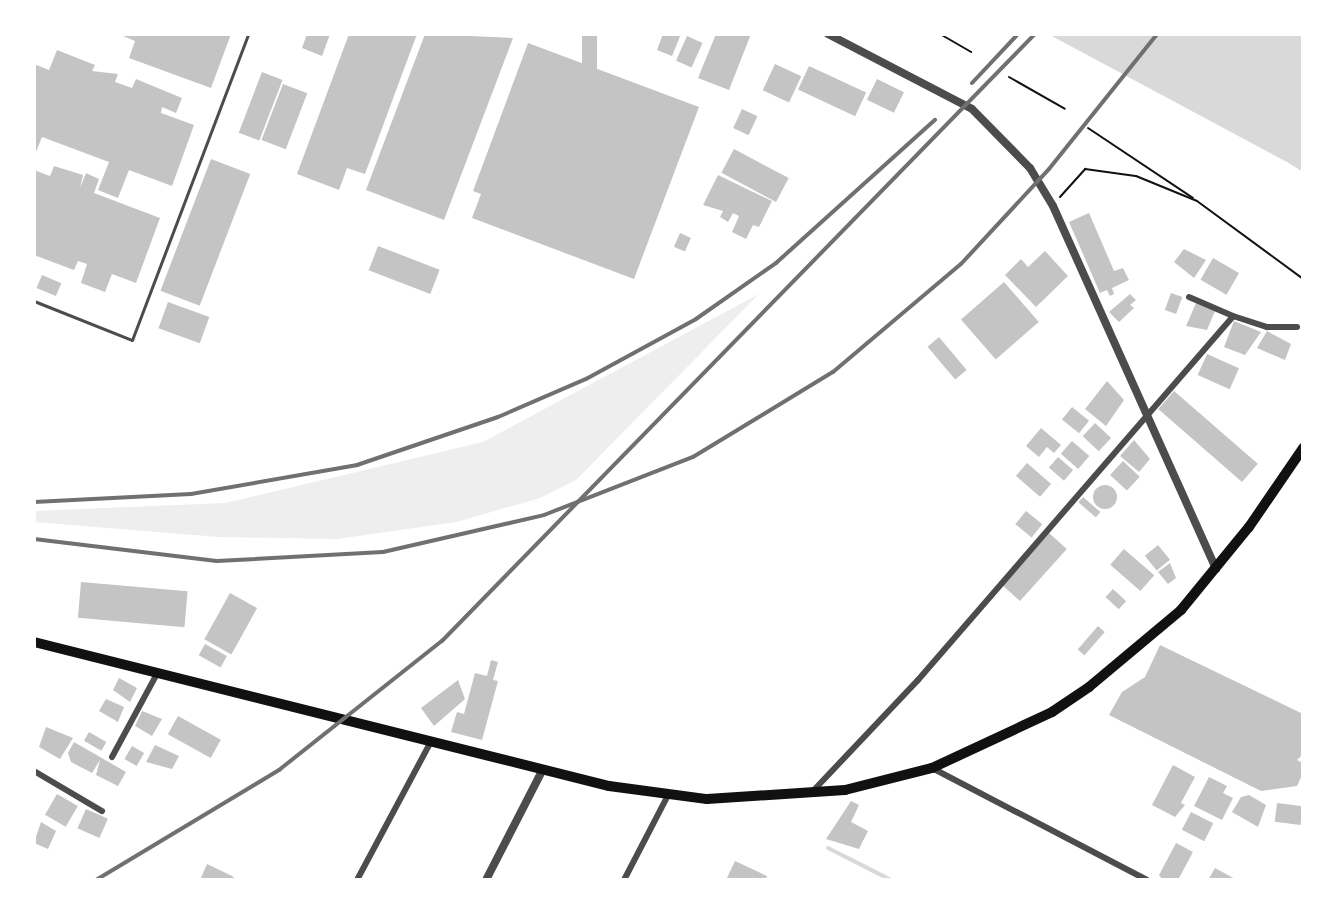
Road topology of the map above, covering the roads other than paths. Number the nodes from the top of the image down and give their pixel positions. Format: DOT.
graph roads {
  1 [pos="248,34"];
  2 [pos="828,34"];
  3 [pos="1189,297"];
  4 [pos="34,301"];
  5 [pos="1233,316"];
  6 [pos="1297,327"];
  7 [pos="1145,417"];
  8 [pos="1303,448"];
  9 [pos="1216,569"];
  10 [pos="34,642"];
  11 [pos="158,672"];
  12 [pos="430,743"];
  13 [pos="112,757"];
  14 [pos="932,768"];
  15 [pos="34,771"];
  16 [pos="542,771"];
  17 [pos="668,795"];
  18 [pos="809,795"];
  19 [pos="102,811"];
  20 [pos="627,879"];
  21 [pos="357,880"];
  22 [pos="486,880"];
  23 [pos="1147,880"];
  1 -- 4 [label="lane"];
  2 -- 7 [label="street"];
  3 -- 5 [label="street"];
  5 -- 6 [label="street"];
  5 -- 7 [label="street"];
  7 -- 9 [label="street"];
  7 -- 18 [label="street"];
  8 -- 9 [label="main road"];
  9 -- 14 [label="main road"];
  10 -- 11 [label="main road"];
  11 -- 12 [label="main road"];
  11 -- 13 [label="street"];
  12 -- 16 [label="main road"];
  12 -- 21 [label="street"];
  14 -- 18 [label="main road"];
  14 -- 23 [label="street"];
  15 -- 19 [label="street"];
  16 -- 17 [label="main road"];
  16 -- 22 [label="street"];
  17 -- 18 [label="main road"];
  17 -- 20 [label="street"];
}
